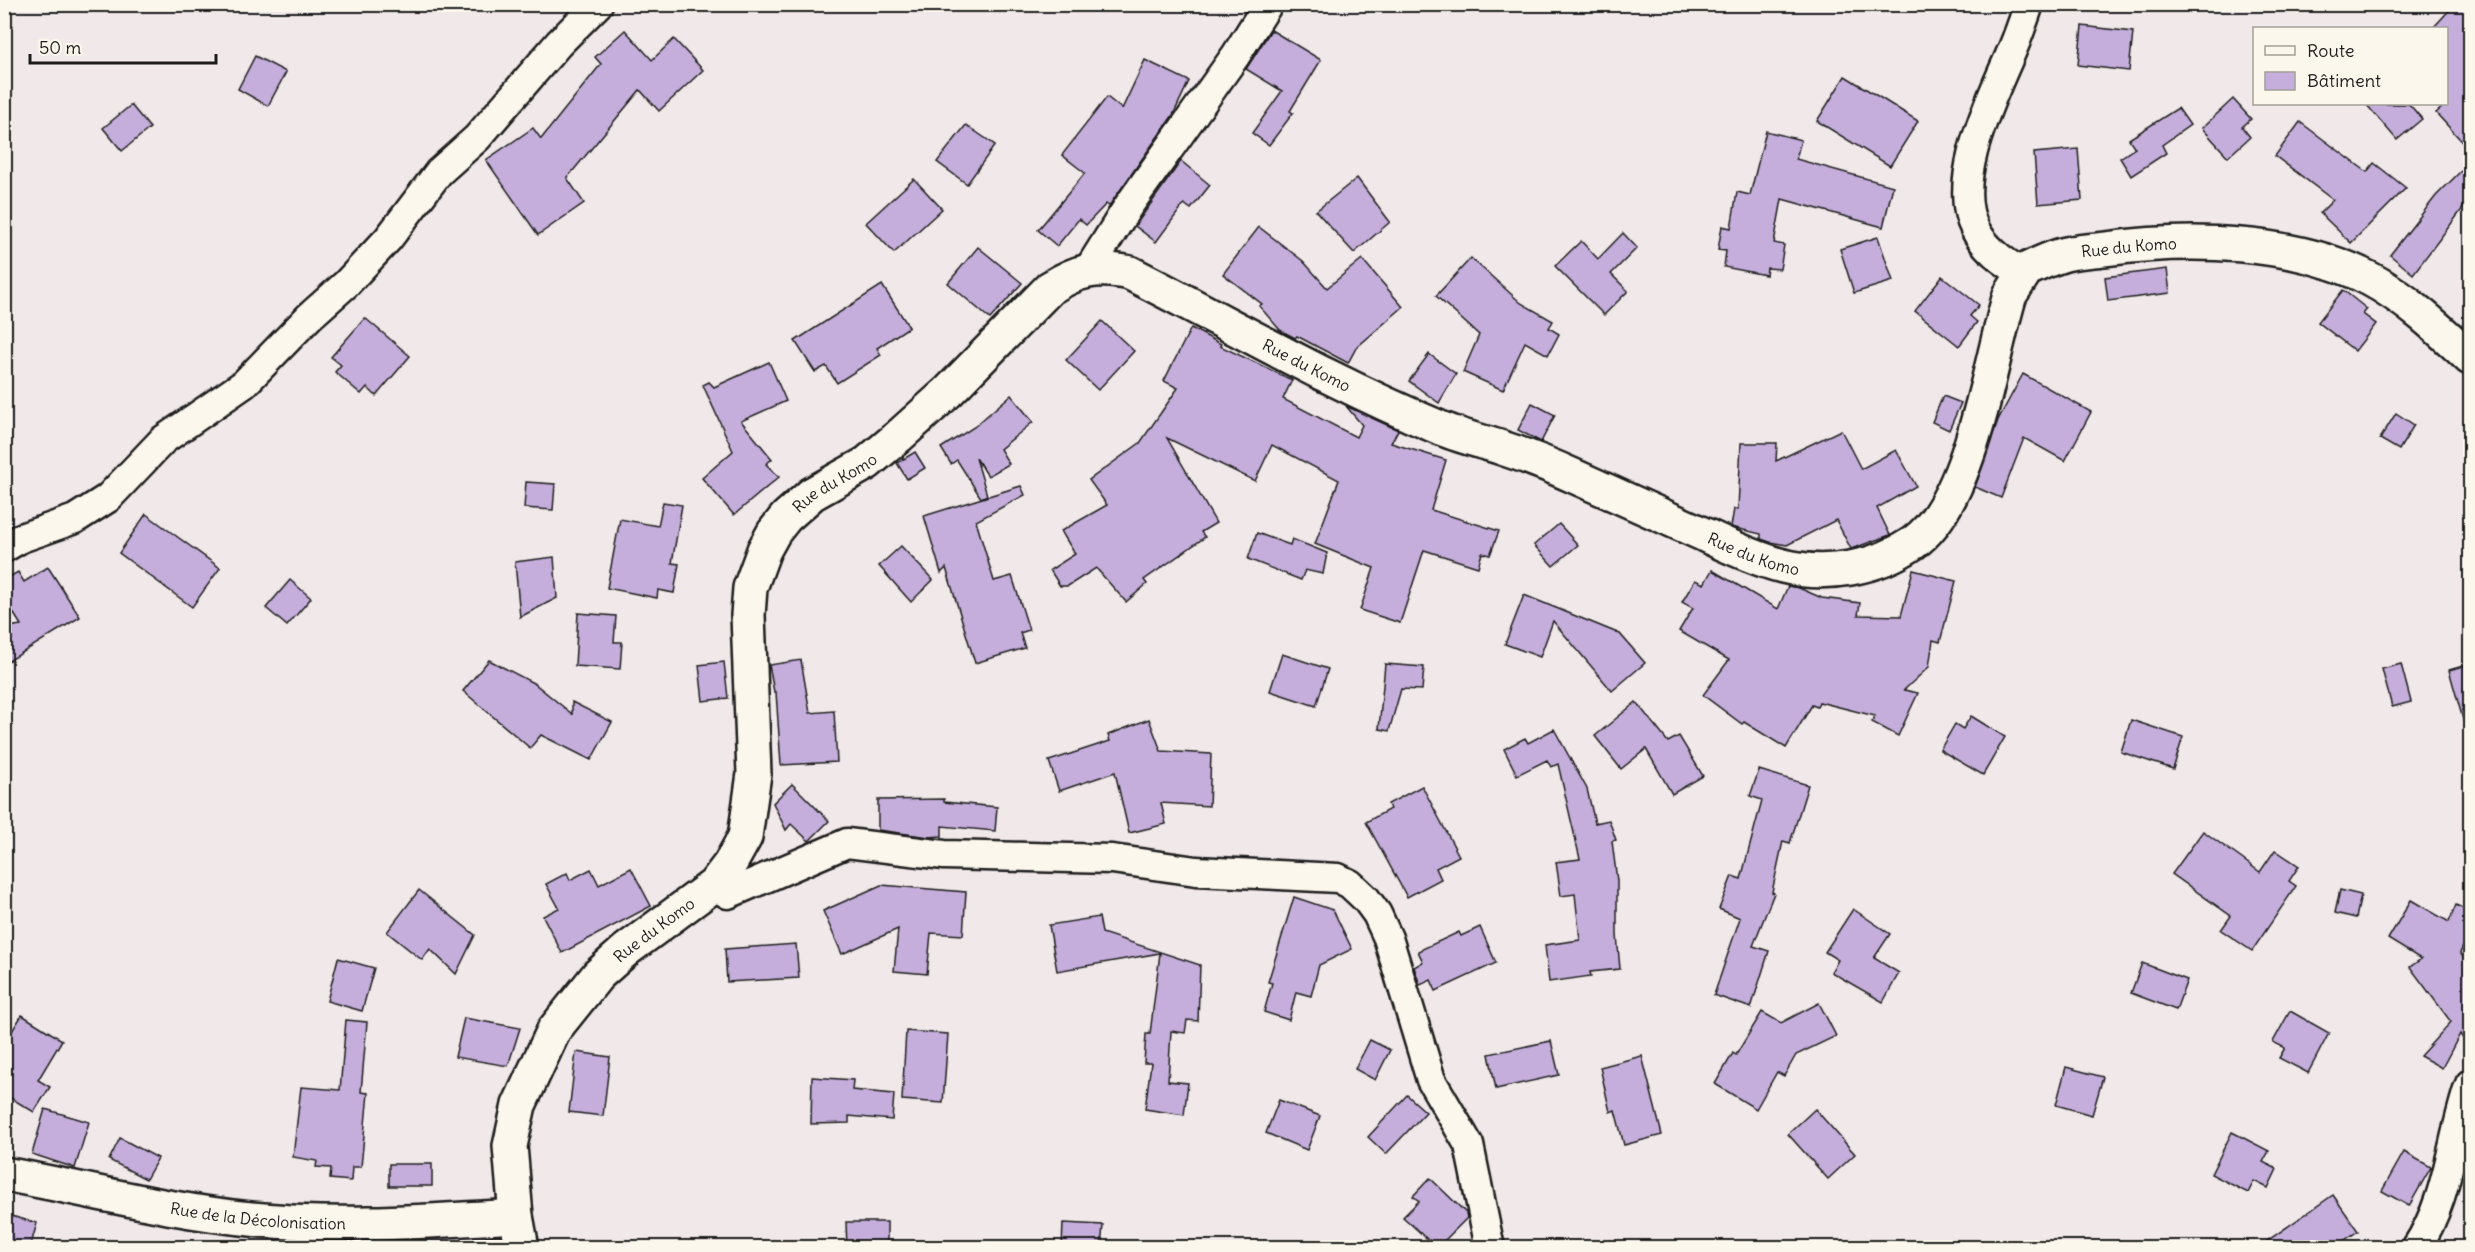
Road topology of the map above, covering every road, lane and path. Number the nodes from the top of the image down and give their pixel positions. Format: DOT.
graph roads {
  1 [pos="598,4"];
  2 [pos="1268,4"];
  3 [pos="2029,4"];
  4 [pos="1089,269"];
  5 [pos="2022,272"];
  6 [pos="2470,358"];
  7 [pos="4,548"];
  8 [pos="714,885"];
  9 [pos="2470,1084"];
  10 [pos="4,1174"];
  11 [pos="516,1216"];
  12 [pos="522,1248"];
  13 [pos="1490,1248"];
  14 [pos="2416,1248"];
  1 -- 7 [label="street"];
  2 -- 4 [label="street"];
  3 -- 5 [label="street"];
  4 -- 5 [label="street, Rue du Komo"];
  4 -- 8 [label="street, Rue du Komo"];
  5 -- 6 [label="street, Rue du Komo"];
  8 -- 11 [label="street, Rue du Komo"];
  8 -- 13 [label="street"];
  9 -- 14 [label="street"];
  10 -- 11 [label="street, Rue de la Décolonisation"];
  11 -- 12 [label="street, Rue du Komo"];
}
